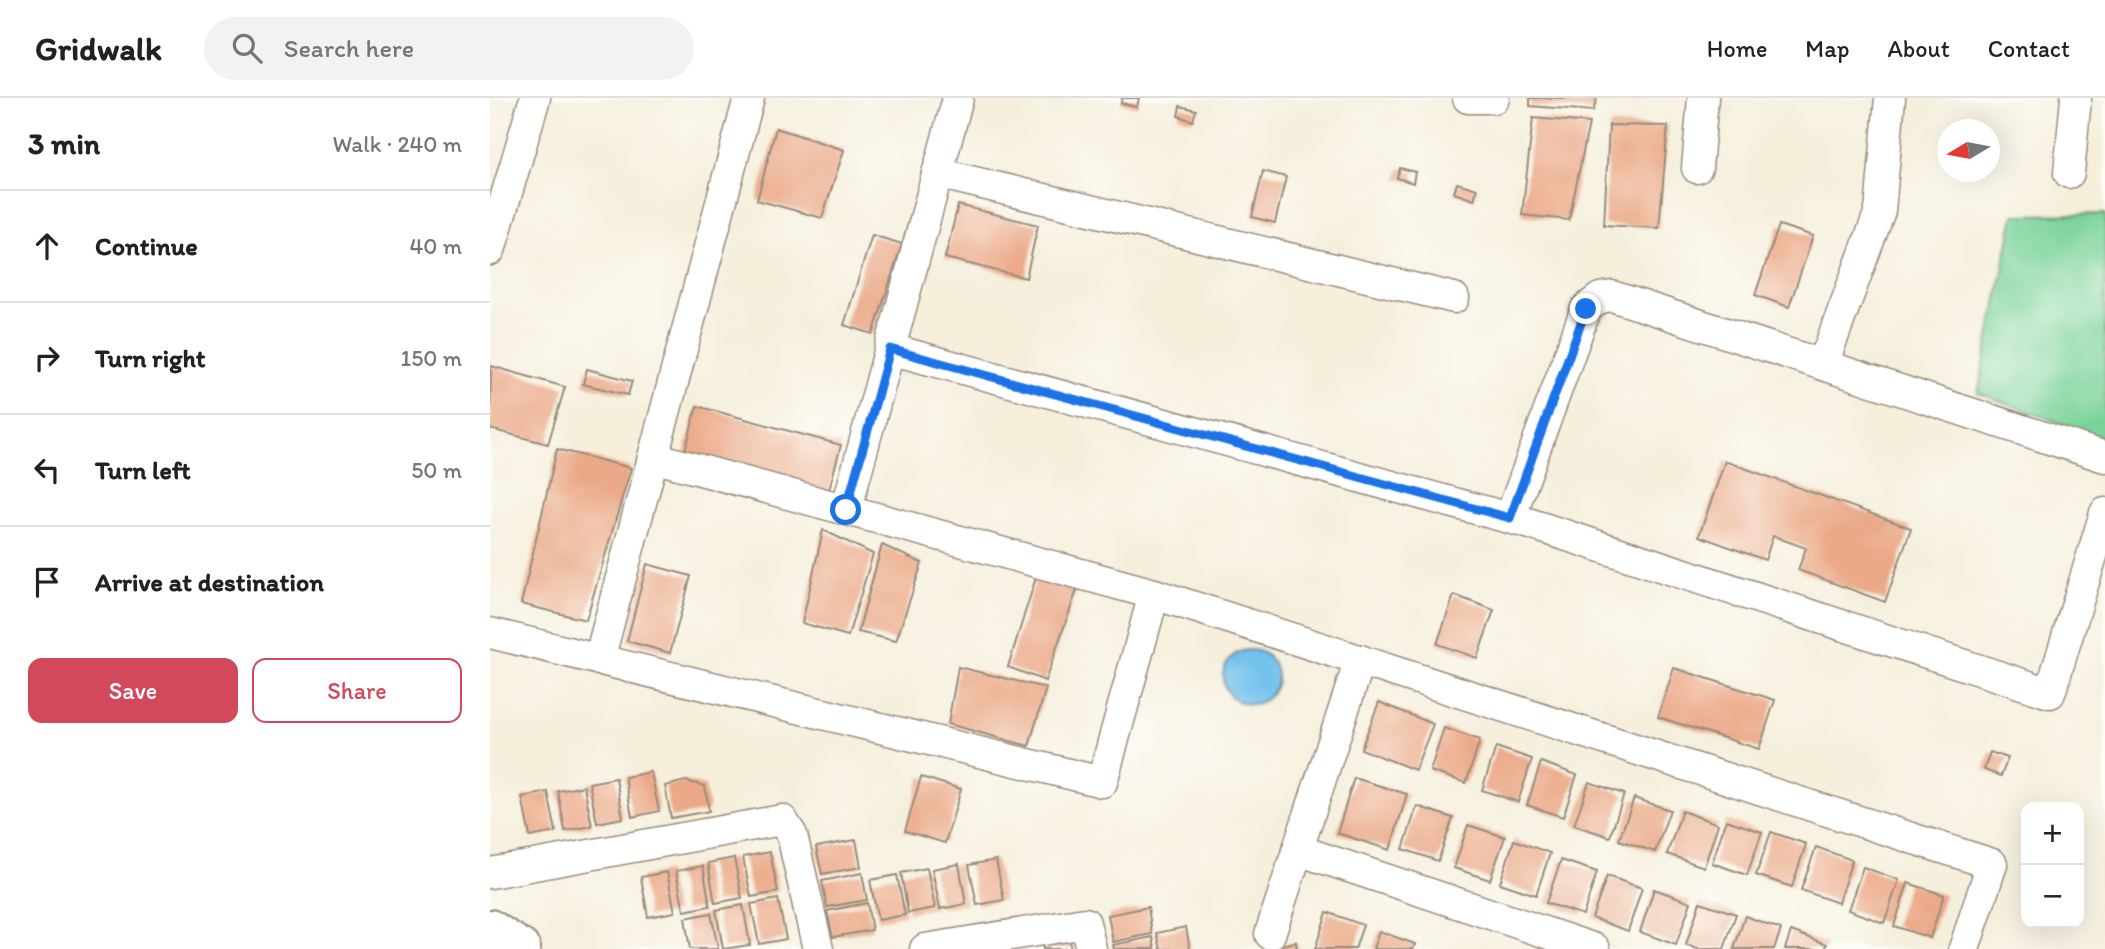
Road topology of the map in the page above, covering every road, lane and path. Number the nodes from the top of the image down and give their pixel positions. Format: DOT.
graph roads {
  1 [pos="535,98"];
  2 [pos="749,98"];
  3 [pos="957,98"];
  4 [pos="1703,98"];
  5 [pos="1890,98"];
  6 [pos="2076,98"];
  7 [pos="1697,169"];
  8 [pos="937,173"];
  9 [pos="2068,173"];
  10 [pos="490,250"];
  11 [pos="1454,298"];
  12 [pos="890,349"];
  13 [pos="1823,364"];
  14 [pos="653,457"];
  15 [pos="2105,457"];
  16 [pos="846,510"];
  17 [pos="2105,513"];
  18 [pos="1510,518"];
  19 [pos="1154,594"];
  20 [pos="490,633"];
  21 [pos="599,660"];
  22 [pos="1360,660"];
  23 [pos="1298,850"];
  24 [pos="490,873"];
  25 [pos="490,929"];
  26 [pos="1270,934"];
  27 [pos="521,949"];
  28 [pos="818,949"];
  29 [pos="925,949"];
  30 [pos="1091,949"];
  31 [pos="1595,949"];
  32 [pos="1964,949"];
  1 -- 10 [label="street"];
  2 -- 14 [label="street"];
  3 -- 8 [label="street"];
  4 -- 7 [label="street"];
  5 -- 13 [label="street"];
  6 -- 9 [label="street"];
  8 -- 11 [label="street"];
  8 -- 12 [label="street"];
  12 -- 16 [label="street"];
  12 -- 18 [label="street"];
  13 -- 15 [label="street"];
  13 -- 18 [label="street"];
  14 -- 16 [label="street"];
  14 -- 21 [label="street"];
  16 -- 19 [label="street"];
  17 -- 18 [label="street"];
  19 -- 21 [label="street"];
  19 -- 22 [label="street"];
  20 -- 21 [label="street"];
  22 -- 23 [label="street"];
  22 -- 32 [label="street"];
  23 -- 26 [label="street"];
  23 -- 31 [label="street"];
  24 -- 28 [label="street"];
  25 -- 27 [label="street"];
  29 -- 30 [label="street"];
}
